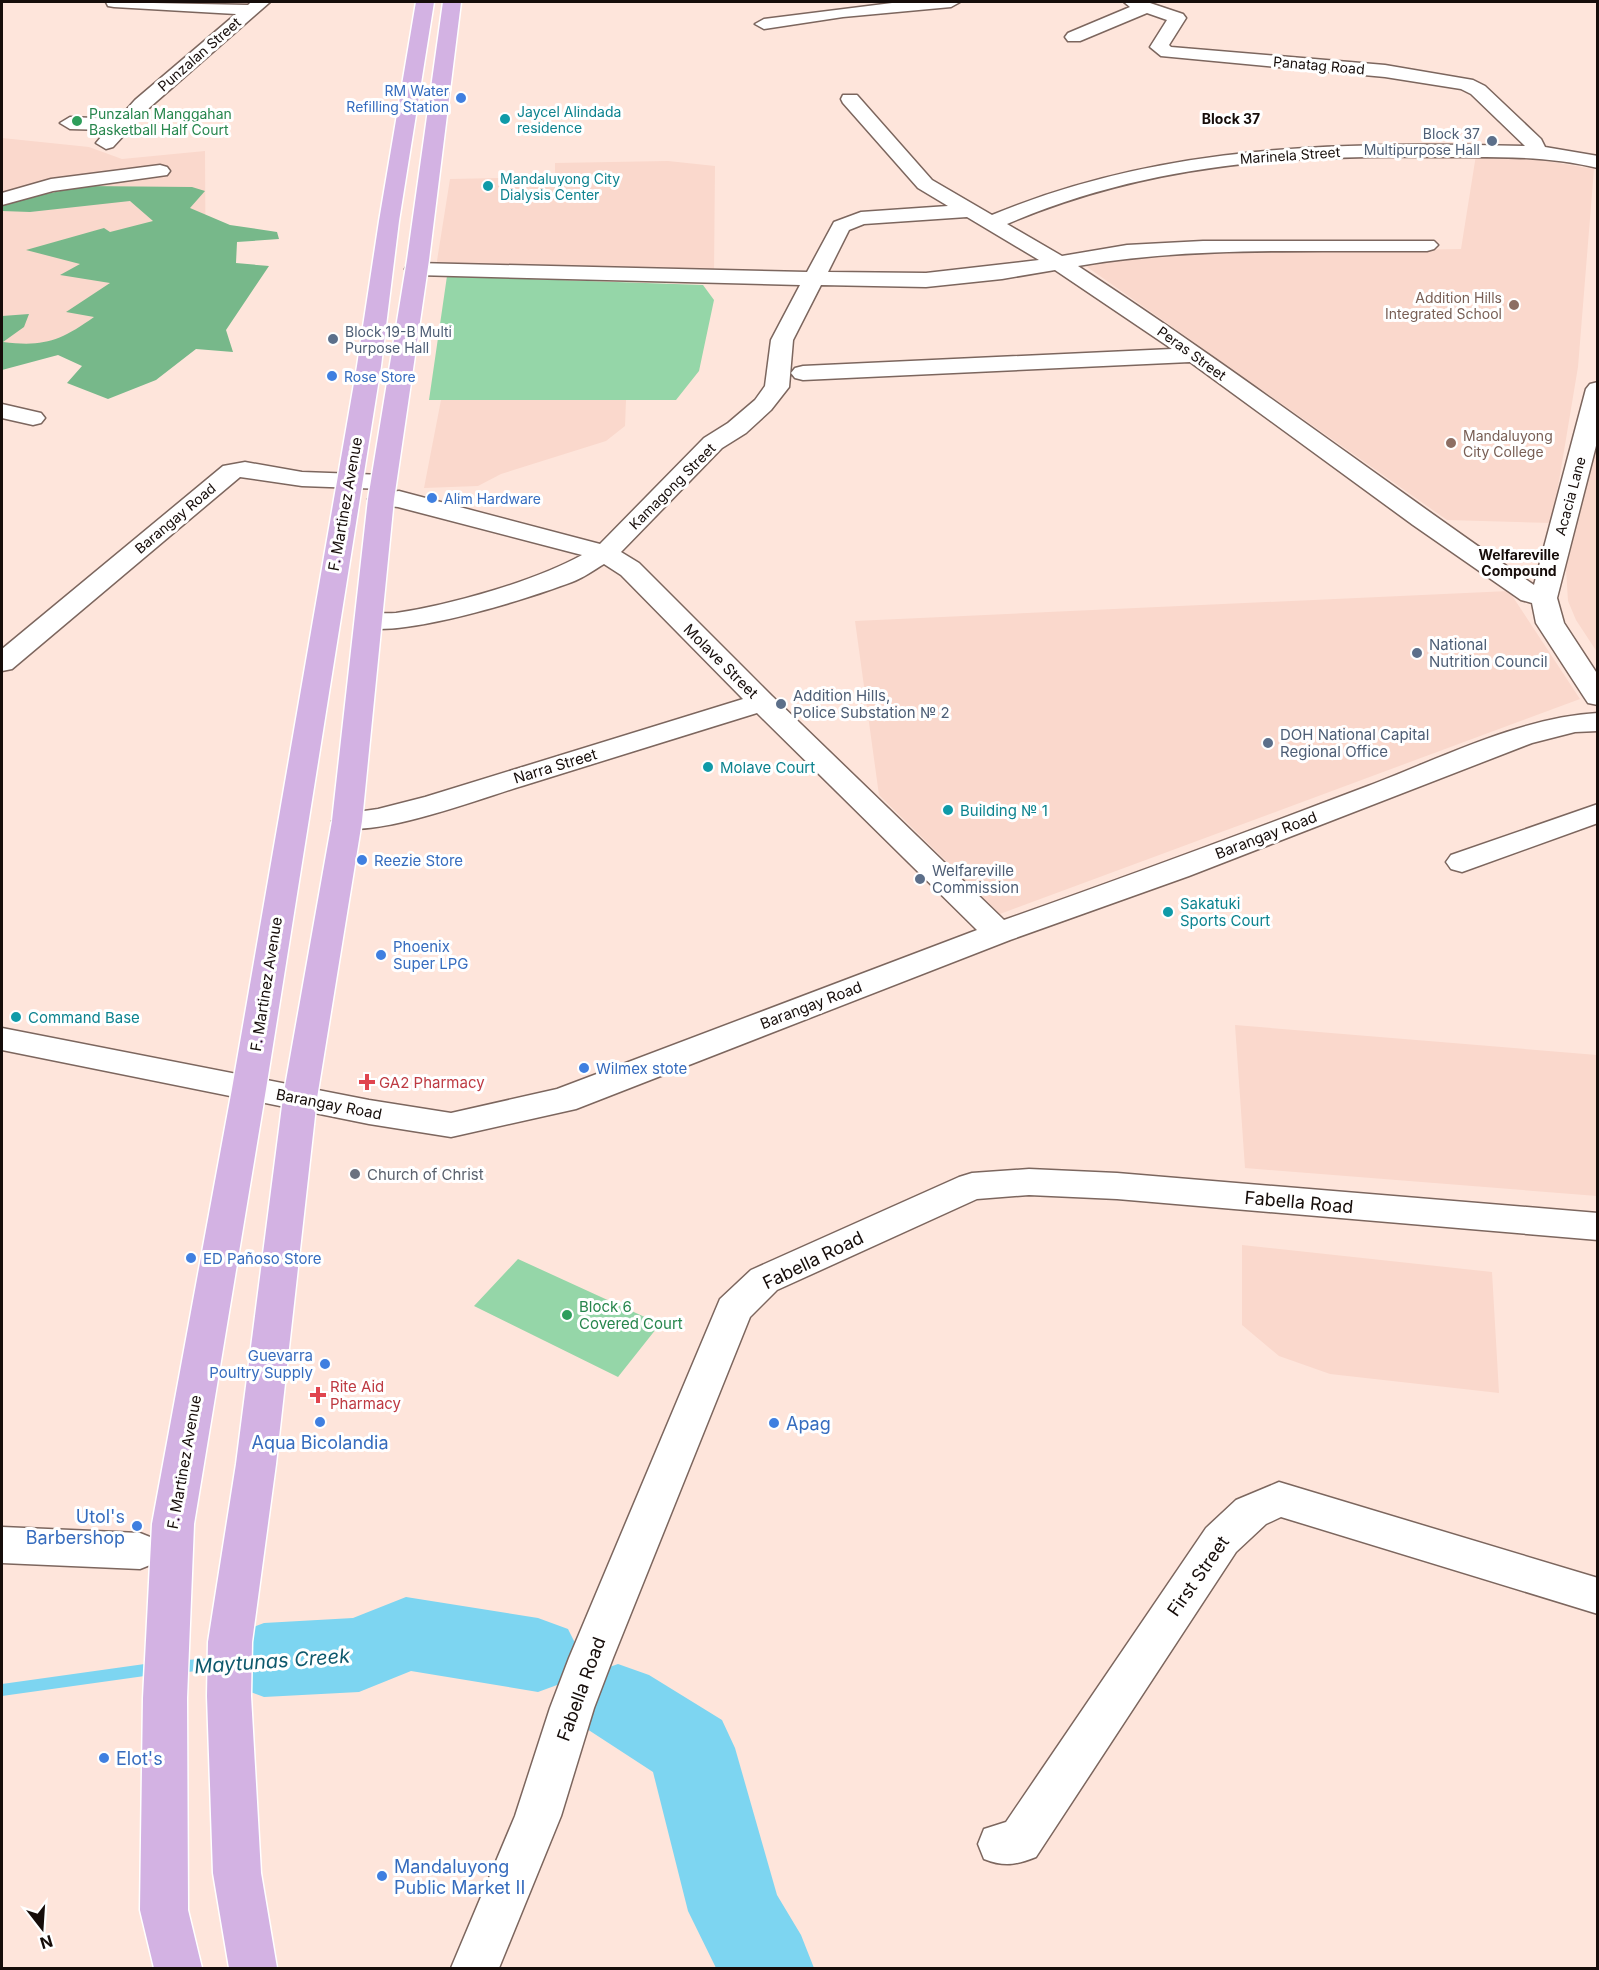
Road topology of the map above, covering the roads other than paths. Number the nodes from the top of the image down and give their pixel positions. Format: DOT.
graph roads {
  1 [pos="114,2"];
  2 [pos="425,2"];
  3 [pos="452,2"];
  4 [pos="951,2"];
  5 [pos="1139,4"];
  6 [pos="256,6"];
  7 [pos="764,24"];
  8 [pos="1074,37"];
  9 [pos="850,99"];
  10 [pos="70,123"];
  11 [pos="123,125"];
  12 [pos="106,143"];
  13 [pos="1537,150"];
  14 [pos="1598,162"];
  15 [pos="160,171"];
  16 [pos="2,199"];
  17 [pos="968,211"];
  18 [pos="991,223"];
  19 [pos="1427,245"];
  20 [pos="1057,262"];
  21 [pos="416,273"];
  22 [pos="815,276"];
  23 [pos="382,277"];
  24 [pos="1195,355"];
  25 [pos="803,373"];
  26 [pos="1598,389"];
  27 [pos="2,411"];
  28 [pos="33,418"];
  29 [pos="349,481"];
  30 [pos="382,491"];
  31 [pos="604,553"];
  32 [pos="1544,598"];
  33 [pos="369,621"];
  34 [pos="2,663"];
  35 [pos="1598,697"];
  36 [pos="762,702"];
  37 [pos="1598,722"];
  38 [pos="1598,813"];
  39 [pos="347,821"];
  40 [pos="1462,862"];
  41 [pos="999,933"];
  42 [pos="2,1039"];
  43 [pos="249,1089"];
  44 [pos="300,1098"];
  45 [pos="1598,1227"];
  46 [pos="2,1545"];
  47 [pos="140,1551"];
  48 [pos="1598,1596"];
  49 [pos="1001,1844"];
  50 [pos="178,1968"];
  51 [pos="253,1968"];
  52 [pos="476,1968"];
  1 -- 6 [label="street"];
  2 -- 23 [label="main road, F. Martinez Avenue"];
  3 -- 21 [label="main road"];
  4 -- 7 [label="street"];
  5 -- 8 [label="street"];
  5 -- 13 [label="street, Panatag Road"];
  6 -- 11 [label="street, Punzalan Street"];
  9 -- 17 [label="street, Peras Street"];
  10 -- 11 [label="street"];
  11 -- 12 [label="street, Punzalan Street"];
  13 -- 14 [label="street, Marinela Street"];
  13 -- 18 [label="street, Marinela Street"];
  15 -- 16 [label="street"];
  17 -- 18 [label="street, Peras Street"];
  17 -- 22 [label="street, Kamagong Street"];
  18 -- 20 [label="street, Peras Street"];
  19 -- 20 [label="street"];
  20 -- 22 [label="street"];
  20 -- 24 [label="street, Peras Street"];
  21 -- 22 [label="street"];
  21 -- 23 [label="main road"];
  21 -- 30 [label="main road"];
  22 -- 31 [label="street, Kamagong Street"];
  23 -- 29 [label="main road, F. Martinez Avenue"];
  24 -- 25 [label="street"];
  24 -- 32 [label="street, Peras Street"];
  26 -- 32 [label="street, Acacia Lane"];
  27 -- 28 [label="street"];
  29 -- 30 [label="street, Barangay Road"];
  29 -- 34 [label="street, Barangay Road"];
  29 -- 43 [label="main road, F. Martinez Avenue"];
  30 -- 31 [label="street, Molave Street"];
  30 -- 33 [label="main road"];
  31 -- 33 [label="street, Kamagong Street"];
  31 -- 36 [label="street, Molave Street"];
  32 -- 35 [label="street"];
  33 -- 39 [label="main road"];
  36 -- 39 [label="street, Narra Street"];
  36 -- 41 [label="street, Molave Street"];
  37 -- 41 [label="street, Barangay Road"];
  38 -- 40 [label="street"];
  39 -- 44 [label="main road"];
  41 -- 44 [label="street, Barangay Road"];
  42 -- 43 [label="street, Barangay Road"];
  43 -- 44 [label="street, Barangay Road"];
  43 -- 50 [label="main road, F. Martinez Avenue"];
  44 -- 51 [label="main road"];
  45 -- 52 [label="street, Fabella Road"];
  46 -- 47 [label="street"];
  48 -- 49 [label="street, First Street"];
}
